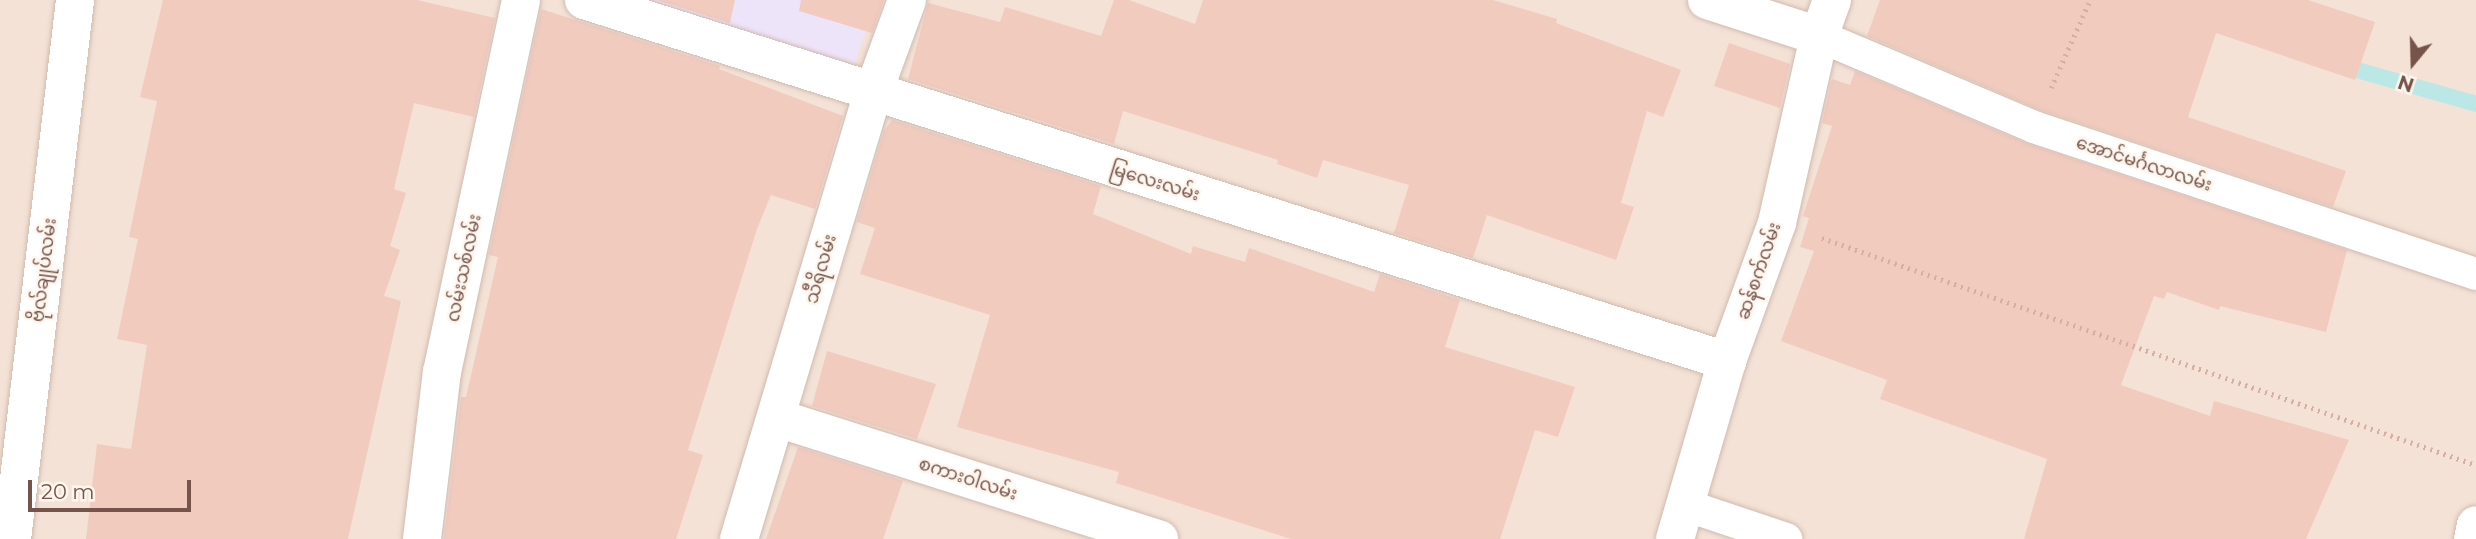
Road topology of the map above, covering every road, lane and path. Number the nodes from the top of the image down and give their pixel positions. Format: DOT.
graph roads {
  1 [pos="75,0"];
  2 [pos="521,0"];
  3 [pos="584,0"];
  4 [pos="907,0"];
  5 [pos="1707,0"];
  6 [pos="1832,0"];
  7 [pos="2090,0"];
  8 [pos="1819,36"];
  9 [pos="873,93"];
  10 [pos="2034,127"];
  11 [pos="1777,223"];
  12 [pos="2476,274"];
  13 [pos="1727,361"];
  14 [pos="777,418"];
  15 [pos="2476,465"];
  16 [pos="1680,522"];
  17 [pos="2476,525"];
  18 [pos="12,539"];
  19 [pos="422,539"];
  20 [pos="739,539"];
  21 [pos="1159,539"];
  22 [pos="1786,539"];
  23 [pos="2473,539"];
  1 -- 18 [label="street, ဗိုလ်ချုပ်လမ်း"];
  2 -- 19 [label="street, လမ်းသစ်လမ်း"];
  3 -- 9 [label="street, မြလေးလမ်း"];
  4 -- 9 [label="street, သီရိလမ်း"];
  5 -- 8 [label="street"];
  6 -- 8 [label="street, ဆန်စက်လမ်း"];
  7 -- 10 [label="path"];
  8 -- 10 [label="lane, အောင်မင်္ဂလာလမ်း"];
  8 -- 11 [label="street, ဆန်စက်လမ်း"];
  9 -- 13 [label="street, မြလေးလမ်း"];
  9 -- 14 [label="street, သီရိလမ်း"];
  10 -- 12 [label="lane, အောင်မင်္ဂလာလမ်း"];
  11 -- 13 [label="street, ဆန်စက်လမ်း"];
  11 -- 15 [label="path"];
  13 -- 16 [label="street, ဆန်စက်လမ်း"];
  14 -- 20 [label="street, သီရိလမ်း"];
  14 -- 21 [label="street, စကားဝါလမ်း"];
  16 -- 22 [label="lane"];
  17 -- 23 [label="street"];
}
